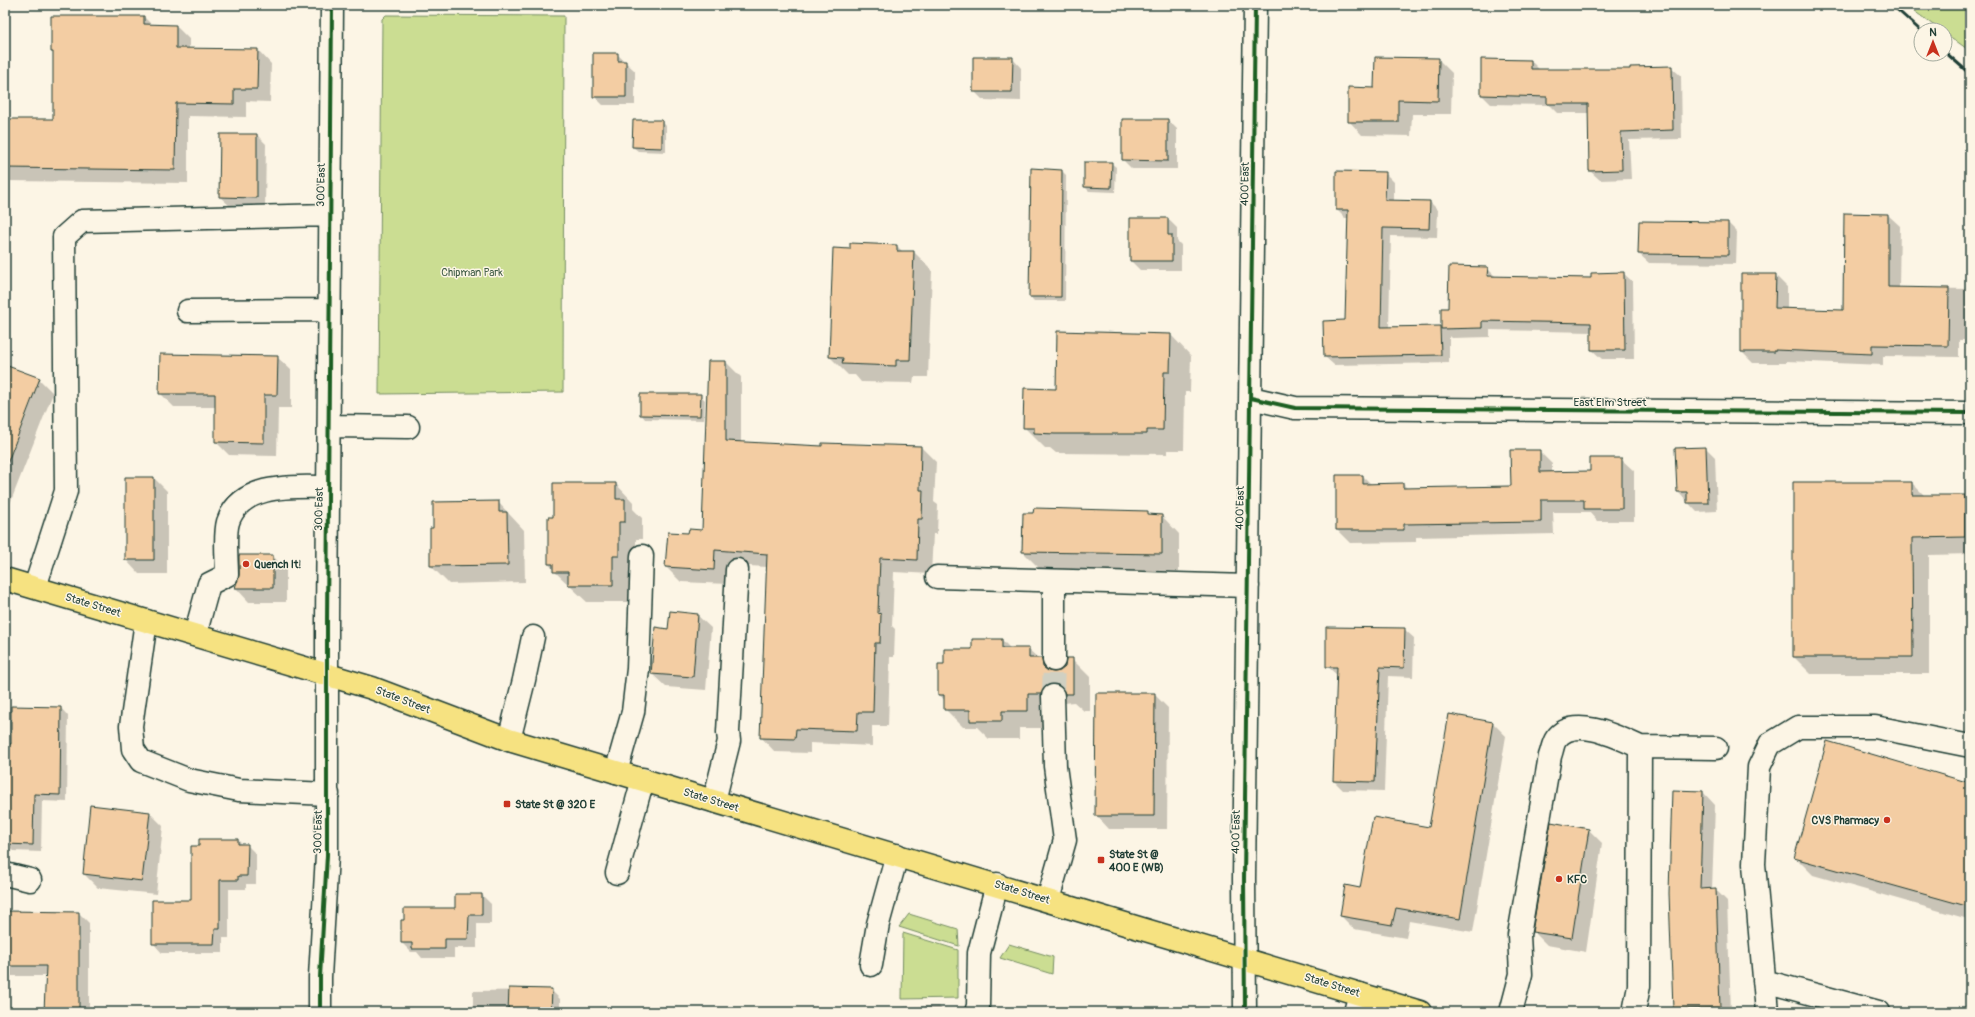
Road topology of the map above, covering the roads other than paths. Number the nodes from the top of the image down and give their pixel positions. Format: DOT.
graph roads {
  1 [pos="332,5"];
  2 [pos="1255,5"];
  3 [pos="330,215"];
  4 [pos="329,310"];
  5 [pos="188,311"];
  6 [pos="1251,398"];
  7 [pos="1970,413"];
  8 [pos="329,426"];
  9 [pos="408,427"];
  10 [pos="328,487"];
  11 [pos="642,556"];
  12 [pos="737,570"];
  13 [pos="937,577"];
  14 [pos="5,579"];
  15 [pos="1054,581"];
  16 [pos="1248,586"];
  17 [pos="35,588"];
  18 [pos="146,621"];
  19 [pos="195,635"];
  20 [pos="533,637"];
  21 [pos="1054,660"];
  22 [pos="327,675"];
  23 [pos="1053,696"];
  24 [pos="508,740"];
  25 [pos="1970,746"];
  26 [pos="1640,747"];
  27 [pos="1716,748"];
  28 [pos="616,772"];
  29 [pos="643,779"];
  30 [pos="328,794"];
  31 [pos="714,801"];
  32 [pos="897,855"];
  33 [pos="617,873"];
  34 [pos="5,874"];
  35 [pos="30,880"];
  36 [pos="997,884"];
  37 [pos="1048,900"];
  38 [pos="1244,958"];
  39 [pos="871,965"];
  40 [pos="1764,981"];
  41 [pos="1357,1003"];
  42 [pos="320,1012"];
  43 [pos="976,1012"];
  44 [pos="1245,1012"];
  45 [pos="1420,1012"];
  46 [pos="1511,1012"];
  47 [pos="1634,1012"];
  48 [pos="1767,1012"];
  49 [pos="1879,1012"];
  1 -- 3 [label="street, 300 East"];
  2 -- 6 [label="street, 400 East"];
  3 -- 4 [label="street, 300 East"];
  3 -- 17 [label="street"];
  4 -- 5 [label="street"];
  4 -- 8 [label="street, 300 East"];
  6 -- 7 [label="street, East Elm Street"];
  6 -- 16 [label="street, 400 East"];
  8 -- 9 [label="street"];
  8 -- 10 [label="street, 300 East"];
  10 -- 19 [label="street"];
  10 -- 22 [label="street, 300 East"];
  11 -- 28 [label="street"];
  12 -- 31 [label="street"];
  13 -- 15 [label="street"];
  14 -- 17 [label="main road, State Street"];
  15 -- 16 [label="street"];
  15 -- 21 [label="street"];
  16 -- 38 [label="street, 400 East"];
  17 -- 18 [label="main road, State Street"];
  18 -- 19 [label="main road, State Street"];
  18 -- 30 [label="street"];
  19 -- 22 [label="main road, State Street"];
  20 -- 24 [label="street"];
  22 -- 24 [label="main road, State Street"];
  22 -- 30 [label="street, 300 East"];
  23 -- 37 [label="street"];
  24 -- 28 [label="main road, State Street"];
  25 -- 40 [label="street"];
  26 -- 27 [label="street"];
  26 -- 46 [label="street"];
  26 -- 47 [label="street"];
  28 -- 29 [label="main road, State Street"];
  29 -- 31 [label="main road, State Street"];
  29 -- 33 [label="street"];
  30 -- 42 [label="street, 300 East"];
  31 -- 32 [label="main road, State Street"];
  32 -- 36 [label="main road, State Street"];
  32 -- 39 [label="street"];
  34 -- 35 [label="street"];
  36 -- 37 [label="main road, State Street"];
  36 -- 43 [label="street"];
  37 -- 38 [label="main road, State Street"];
  38 -- 41 [label="main road, State Street"];
  38 -- 44 [label="street, 400 East"];
  40 -- 48 [label="street"];
  40 -- 49 [label="street"];
  41 -- 45 [label="main road, State Street"];
}
